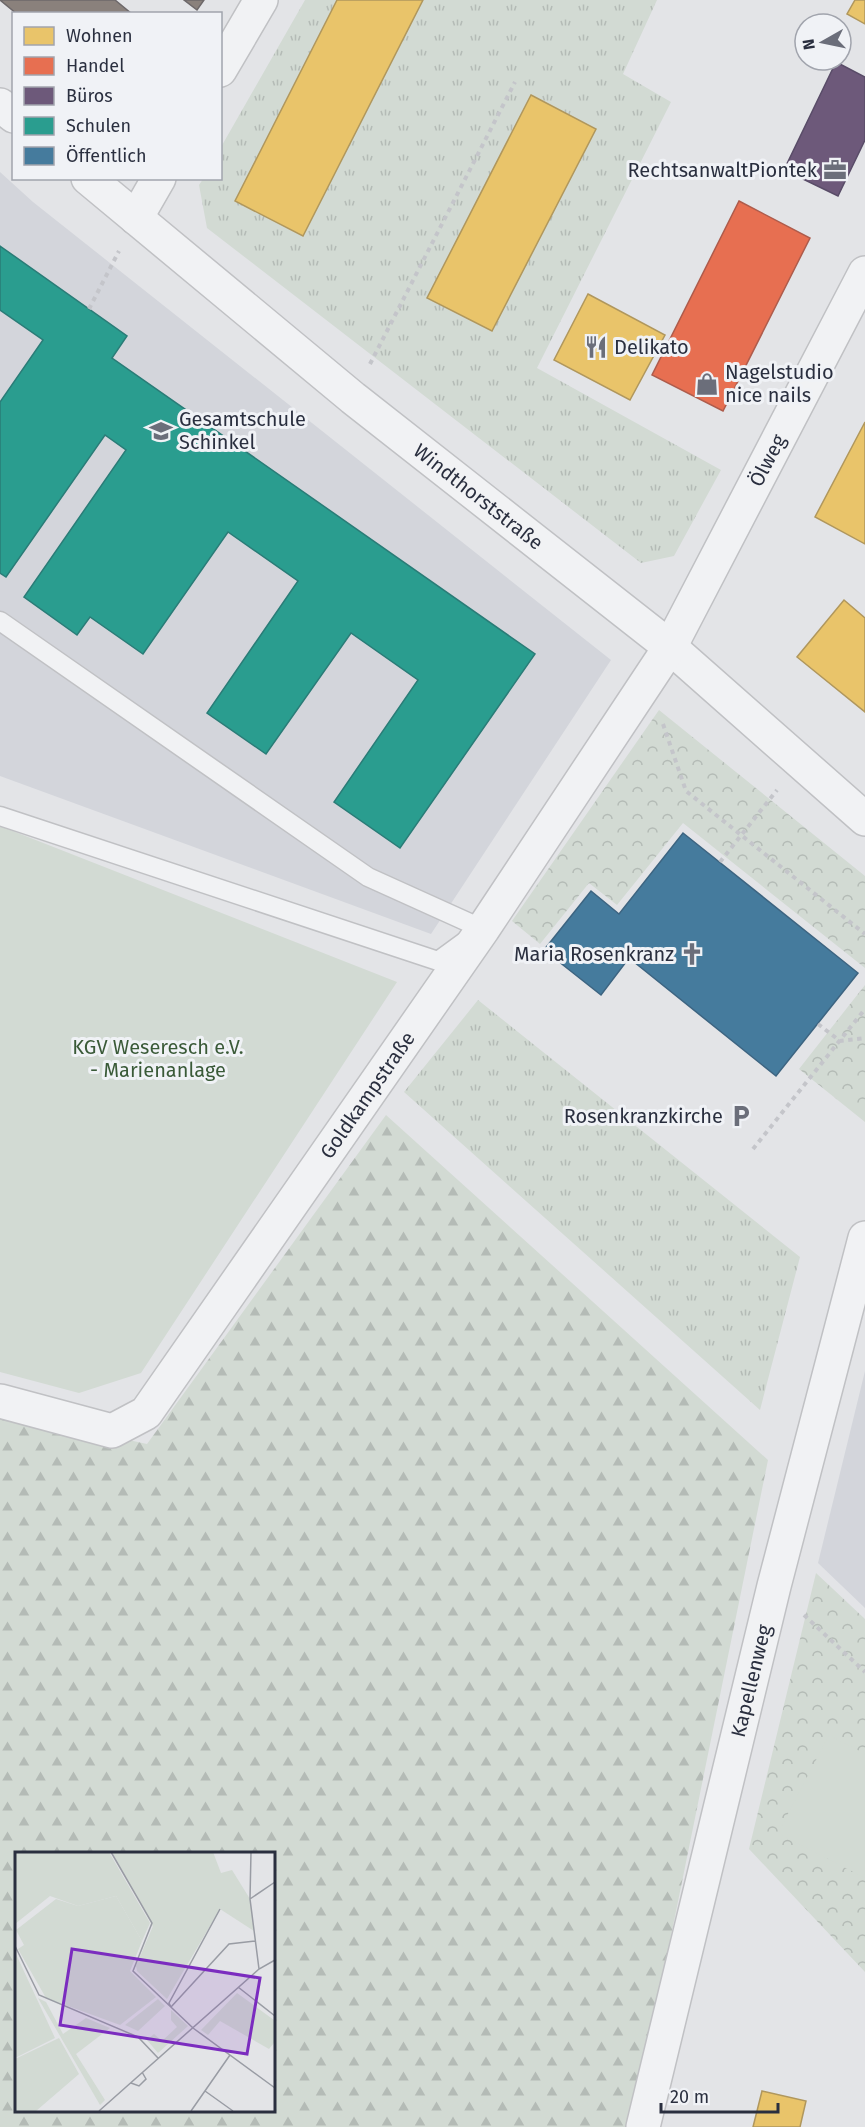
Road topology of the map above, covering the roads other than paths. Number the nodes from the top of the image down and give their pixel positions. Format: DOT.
graph roads {
  1 [pos="261,0"];
  2 [pos="222,67"];
  3 [pos="0,105"];
  4 [pos="12,114"];
  5 [pos="90,180"];
  6 [pos="158,180"];
  7 [pos="136,218"];
  8 [pos="865,273"];
  9 [pos="0,621"];
  10 [pos="670,647"];
  11 [pos="0,816"];
  12 [pos="865,819"];
  13 [pos="483,929"];
  14 [pos="865,1238"];
  15 [pos="0,1401"];
  16 [pos="643,2127"];
  1 -- 2 [label="street"];
  3 -- 4 [label="street"];
  5 -- 7 [label="street, Windthorststraße"];
  6 -- 7 [label="street"];
  7 -- 10 [label="street, Windthorststraße"];
  8 -- 10 [label="street, Ölweg"];
  9 -- 13 [label="lane"];
  10 -- 12 [label="street, Windthorststraße"];
  10 -- 13 [label="street, Goldkampstraße"];
  11 -- 13 [label="lane"];
  13 -- 15 [label="street, Goldkampstraße"];
  14 -- 16 [label="street, Kapellenweg"];
}
